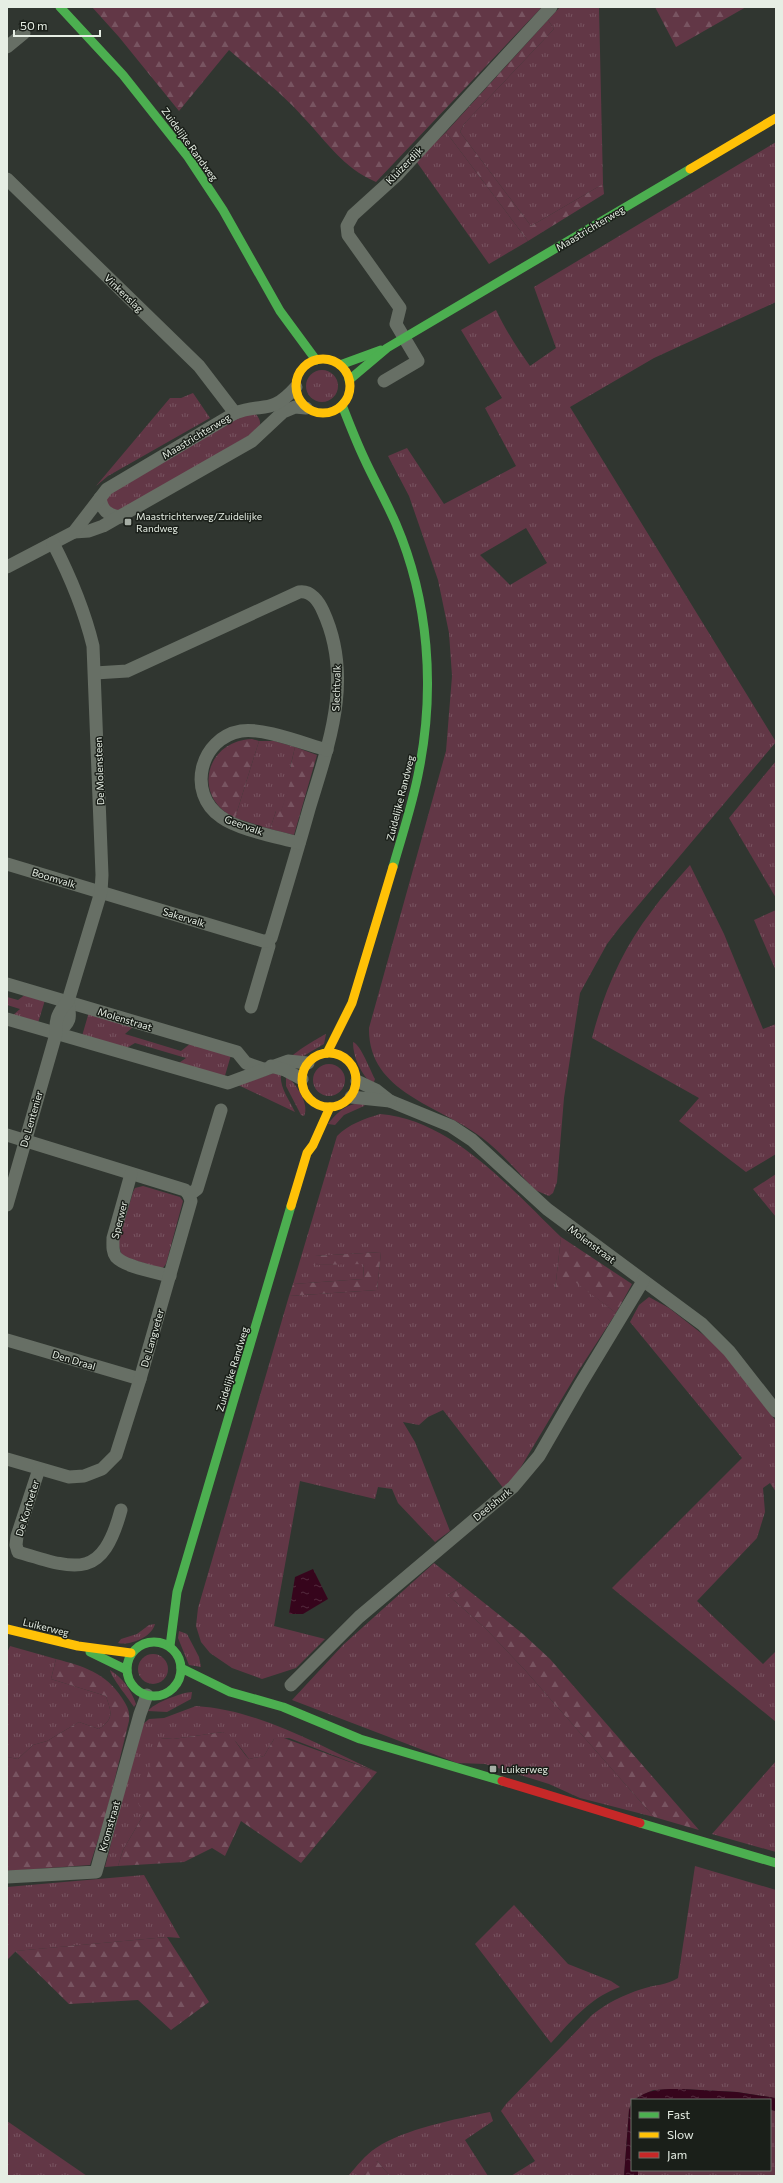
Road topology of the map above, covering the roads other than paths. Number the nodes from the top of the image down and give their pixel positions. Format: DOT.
graph roads {
  1 [pos="60,7"];
  2 [pos="551,7"];
  3 [pos="24,33"];
  4 [pos="7,46"];
  5 [pos="776,118"];
  6 [pos="7,179"];
  7 [pos="280,311"];
  8 [pos="404,338"];
  9 [pos="292,345"];
  10 [pos="387,348"];
  11 [pos="297,358"];
  12 [pos="316,360"];
  13 [pos="340,366"];
  14 [pos="302,369"];
  15 [pos="349,380"];
  16 [pos="384,381"];
  17 [pos="296,387"];
  18 [pos="342,405"];
  19 [pos="306,408"];
  20 [pos="256,409"];
  21 [pos="235,413"];
  22 [pos="328,413"];
  23 [pos="335,423"];
  24 [pos="266,428"];
  25 [pos="344,434"];
  26 [pos="364,458"];
  27 [pos="100,498"];
  28 [pos="120,517"];
  29 [pos="74,532"];
  30 [pos="53,543"];
  31 [pos="7,567"];
  32 [pos="95,673"];
  33 [pos="327,750"];
  34 [pos="299,843"];
  35 [pos="7,864"];
  36 [pos="101,892"];
  37 [pos="267,941"];
  38 [pos="7,984"];
  39 [pos="68,1001"];
  40 [pos="352,1003"];
  41 [pos="251,1007"];
  42 [pos="7,1019"];
  43 [pos="349,1031"];
  44 [pos="56,1034"];
  45 [pos="347,1044"];
  46 [pos="327,1053"];
  47 [pos="241,1058"];
  48 [pos="345,1058"];
  49 [pos="308,1063"];
  50 [pos="267,1067"];
  51 [pos="302,1079"];
  52 [pos="236,1081"];
  53 [pos="357,1081"];
  54 [pos="351,1097"];
  55 [pos="313,1101"];
  56 [pos="390,1101"];
  57 [pos="330,1107"];
  58 [pos="221,1110"];
  59 [pos="311,1114"];
  60 [pos="7,1135"];
  61 [pos="308,1135"];
  62 [pos="25,1141"];
  63 [pos="307,1153"];
  64 [pos="131,1174"];
  65 [pos="190,1195"];
  66 [pos="7,1205"];
  67 [pos="170,1276"];
  68 [pos="643,1281"];
  69 [pos="7,1340"];
  70 [pos="140,1380"];
  71 [pos="776,1411"];
  72 [pos="7,1459"];
  73 [pos="39,1469"];
  74 [pos="121,1510"];
  75 [pos="177,1592"];
  76 [pos="163,1618"];
  77 [pos="7,1629"];
  78 [pos="158,1629"];
  79 [pos="153,1641"];
  80 [pos="78,1646"];
  81 [pos="170,1646"];
  82 [pos="131,1653"];
  83 [pos="181,1668"];
  84 [pos="127,1670"];
  85 [pos="291,1685"];
  86 [pos="203,1690"];
  87 [pos="230,1692"];
  88 [pos="147,1695"];
  89 [pos="776,1863"];
  90 [pos="7,1876"];
  1 -- 7 [label="main road, Zuidelijke Randweg"];
  2 -- 8 [label="street, Kluizerdijk"];
  3 -- 4 [label="street"];
  5 -- 8 [label="main road, Maastrichterweg"];
  6 -- 21 [label="street, Vinkenslag"];
  7 -- 9 [label="main road, Zuidelijke Randweg"];
  7 -- 12 [label="main road, Zuidelijke Randweg"];
  8 -- 10 [label="main road, Maastrichterweg"];
  8 -- 16 [label="street"];
  10 -- 13 [label="main road, Maastrichterweg"];
  10 -- 15 [label="main road, Maastrichterweg"];
  11 -- 14 [label="main road"];
  12 -- 13 [label="main road"];
  12 -- 14 [label="main road"];
  13 -- 15 [label="main road"];
  14 -- 17 [label="main road"];
  15 -- 18 [label="main road"];
  17 -- 19 [label="main road"];
  17 -- 20 [label="street, Maastrichterweg"];
  18 -- 22 [label="main road"];
  18 -- 26 [label="main road, Zuidelijke Randweg"];
  19 -- 22 [label="main road"];
  19 -- 24 [label="street, Maastrichterweg"];
  20 -- 21 [label="street, Maastrichterweg"];
  20 -- 24 [label="street"];
  21 -- 27 [label="street, Maastrichterweg"];
  22 -- 23 [label="main road"];
  24 -- 28 [label="street, Maastrichterweg"];
  25 -- 26 [label="main road, Zuidelijke Randweg"];
  26 -- 40 [label="main road, Zuidelijke Randweg"];
  27 -- 28 [label="street"];
  27 -- 29 [label="street, Maastrichterweg"];
  28 -- 29 [label="street, Maastrichterweg"];
  29 -- 30 [label="street, Maastrichterweg"];
  30 -- 31 [label="street, Maastrichterweg"];
  30 -- 32 [label="street, De Molensteen"];
  32 -- 33 [label="street, Slechtvalk"];
  32 -- 36 [label="street, De Molensteen"];
  33 -- 34 [label="street, Slechtvalk"];
  33 -- 34 [label="street, Geervalk"];
  34 -- 37 [label="street, Slechtvalk"];
  35 -- 36 [label="street, Boomvalk"];
  36 -- 37 [label="street, Sakervalk"];
  36 -- 39 [label="street, De Molensteen"];
  37 -- 41 [label="street, Slechtvalk"];
  38 -- 39 [label="street, Molenstraat"];
  39 -- 44 [label="street, De Lentenier"];
  39 -- 47 [label="street, Molenstraat"];
  40 -- 43 [label="main road, Zuidelijke Randweg"];
  40 -- 46 [label="main road, Zuidelijke Randweg"];
  42 -- 44 [label="street"];
  44 -- 52 [label="street"];
  44 -- 62 [label="street, De Lentenier"];
  45 -- 48 [label="main road"];
  46 -- 48 [label="main road"];
  46 -- 49 [label="main road"];
  47 -- 50 [label="street, Molenstraat"];
  47 -- 52 [label="street"];
  48 -- 53 [label="main road"];
  49 -- 50 [label="street"];
  49 -- 51 [label="main road"];
  50 -- 51 [label="street, Molenstraat"];
  50 -- 52 [label="street"];
  51 -- 55 [label="main road"];
  53 -- 54 [label="main road"];
  53 -- 56 [label="street, Molenstraat"];
  54 -- 56 [label="street, Molenstraat"];
  54 -- 57 [label="main road"];
  55 -- 57 [label="main road"];
  55 -- 59 [label="main road"];
  56 -- 68 [label="street, Molenstraat"];
  57 -- 63 [label="main road, Zuidelijke Randweg"];
  58 -- 65 [label="street, De Langveter"];
  60 -- 62 [label="street"];
  61 -- 63 [label="main road, Zuidelijke Randweg"];
  62 -- 64 [label="street"];
  62 -- 66 [label="street, De Lentenier"];
  63 -- 75 [label="main road, Zuidelijke Randweg"];
  64 -- 65 [label="street"];
  64 -- 67 [label="street, Sperwer"];
  65 -- 67 [label="street, De Langveter"];
  67 -- 70 [label="street, De Langveter"];
  68 -- 71 [label="street, Molenstraat"];
  68 -- 85 [label="street, Deelshurk"];
  69 -- 70 [label="street, Den Draal"];
  70 -- 73 [label="street, De Langveter"];
  72 -- 73 [label="street, De Langveter"];
  73 -- 74 [label="street, De Kortveter"];
  75 -- 76 [label="main road, Zuidelijke Randweg"];
  75 -- 81 [label="main road, Zuidelijke Randweg"];
  77 -- 80 [label="main road, Luikerweg"];
  78 -- 79 [label="main road"];
  79 -- 81 [label="main road"];
  79 -- 82 [label="main road"];
  80 -- 82 [label="main road, Luikerweg"];
  80 -- 84 [label="main road, Luikerweg"];
  81 -- 83 [label="main road"];
  82 -- 84 [label="main road"];
  83 -- 87 [label="main road"];
  83 -- 88 [label="main road"];
  84 -- 88 [label="main road"];
  86 -- 87 [label="main road"];
  87 -- 89 [label="main road"];
  88 -- 90 [label="street, Kromstraat"];
}
